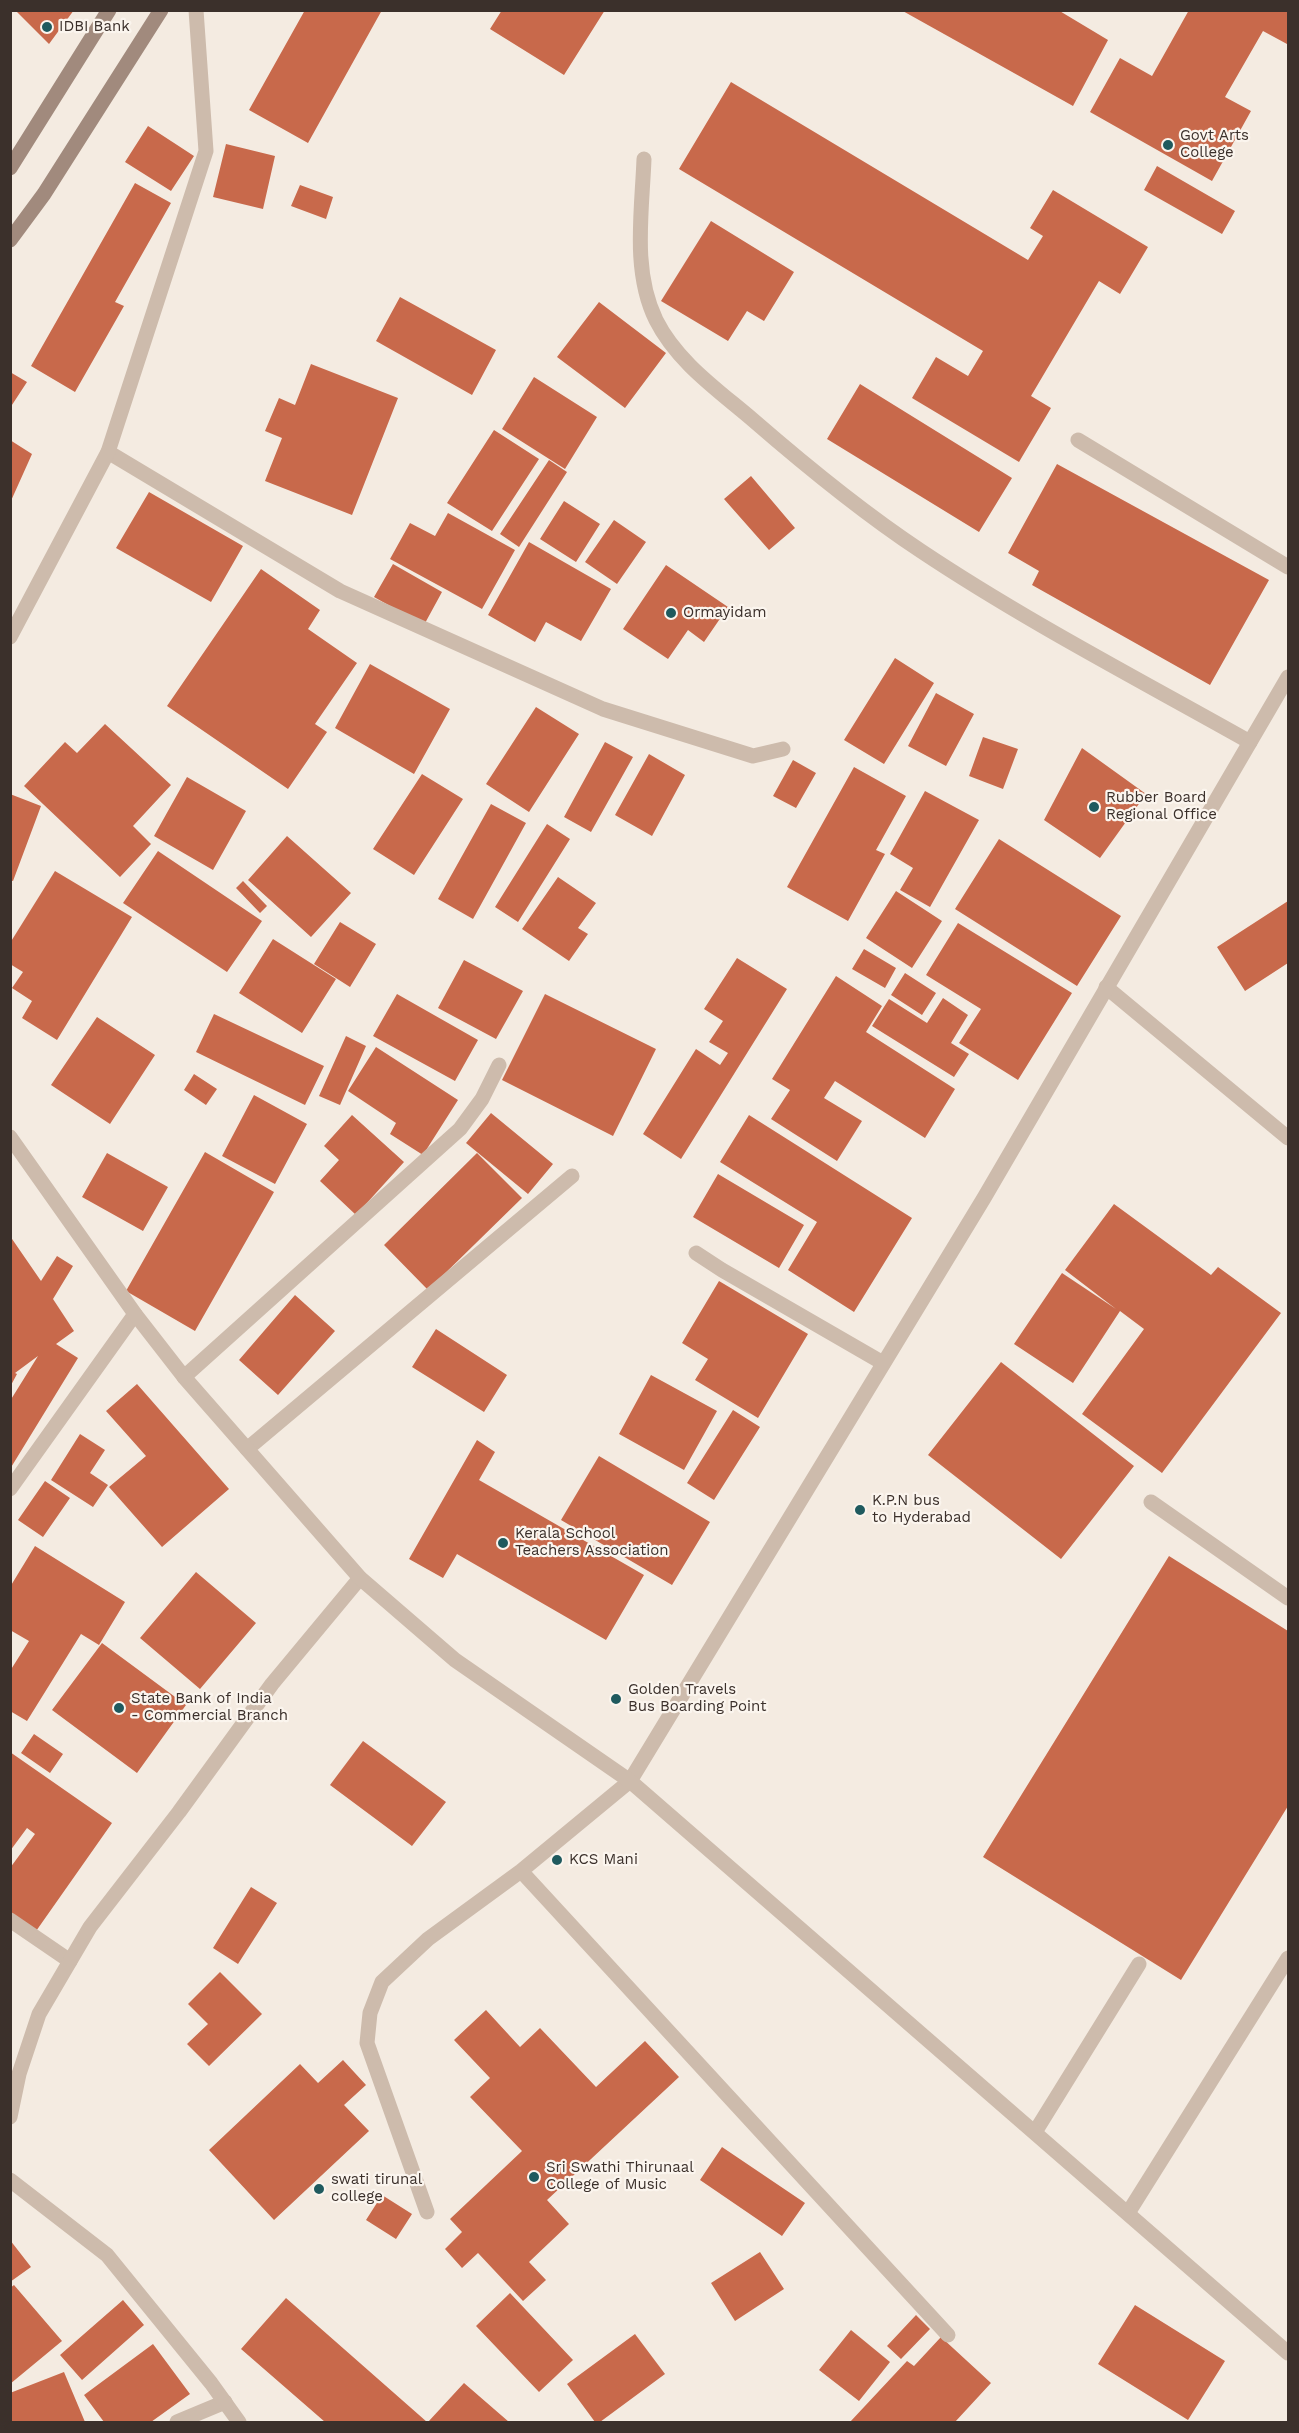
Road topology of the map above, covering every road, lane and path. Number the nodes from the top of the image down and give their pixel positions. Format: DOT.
graph roads {
  1 [pos="109,10"];
  2 [pos="161,10"];
  3 [pos="196,10"];
  4 [pos="644,159"];
  5 [pos="10,168"];
  6 [pos="10,240"];
  7 [pos="1078,440"];
  8 [pos="108,452"];
  9 [pos="1288,567"];
  10 [pos="10,637"];
  11 [pos="1288,678"];
  12 [pos="1250,742"];
  13 [pos="783,749"];
  14 [pos="1106,987"];
  15 [pos="499,1065"];
  16 [pos="10,1137"];
  17 [pos="1288,1138"];
  18 [pos="572,1176"];
  19 [pos="696,1252"];
  20 [pos="135,1314"];
  21 [pos="883,1363"];
  22 [pos="184,1377"];
  23 [pos="247,1449"];
  24 [pos="10,1489"];
  25 [pos="1151,1502"];
  26 [pos="360,1578"];
  27 [pos="1288,1598"];
  28 [pos="630,1781"];
  29 [pos="521,1871"];
  30 [pos="10,1920"];
  31 [pos="1288,1958"];
  32 [pos="70,1961"];
  33 [pos="1139,1964"];
  34 [pos="15,2071"];
  35 [pos="10,2117"];
  36 [pos="1035,2132"];
  37 [pos="10,2180"];
  38 [pos="427,2212"];
  39 [pos="1128,2213"];
  40 [pos="948,2335"];
  41 [pos="1288,2353"];
  42 [pos="225,2402"];
  43 [pos="177,2422"];
  44 [pos="239,2422"];
  1 -- 5 [label="main road"];
  2 -- 6 [label="main road"];
  3 -- 8 [label="street"];
  4 -- 12 [label="street"];
  7 -- 9 [label="street"];
  8 -- 10 [label="street"];
  8 -- 13 [label="street"];
  11 -- 12 [label="street"];
  12 -- 14 [label="street"];
  14 -- 17 [label="street"];
  14 -- 21 [label="street"];
  15 -- 22 [label="street"];
  16 -- 20 [label="street"];
  18 -- 23 [label="street"];
  19 -- 21 [label="street"];
  20 -- 22 [label="street"];
  20 -- 24 [label="street"];
  21 -- 28 [label="street"];
  22 -- 23 [label="street"];
  23 -- 26 [label="street"];
  25 -- 27 [label="street"];
  26 -- 28 [label="street"];
  26 -- 32 [label="street"];
  28 -- 29 [label="street"];
  28 -- 36 [label="street"];
  29 -- 38 [label="street"];
  29 -- 40 [label="street"];
  30 -- 32 [label="street"];
  31 -- 39 [label="street"];
  32 -- 34 [label="street"];
  33 -- 36 [label="street"];
  34 -- 35 [label="street"];
  36 -- 39 [label="street"];
  37 -- 42 [label="street"];
  39 -- 41 [label="street"];
  42 -- 43 [label="street"];
  42 -- 44 [label="street"];
}
